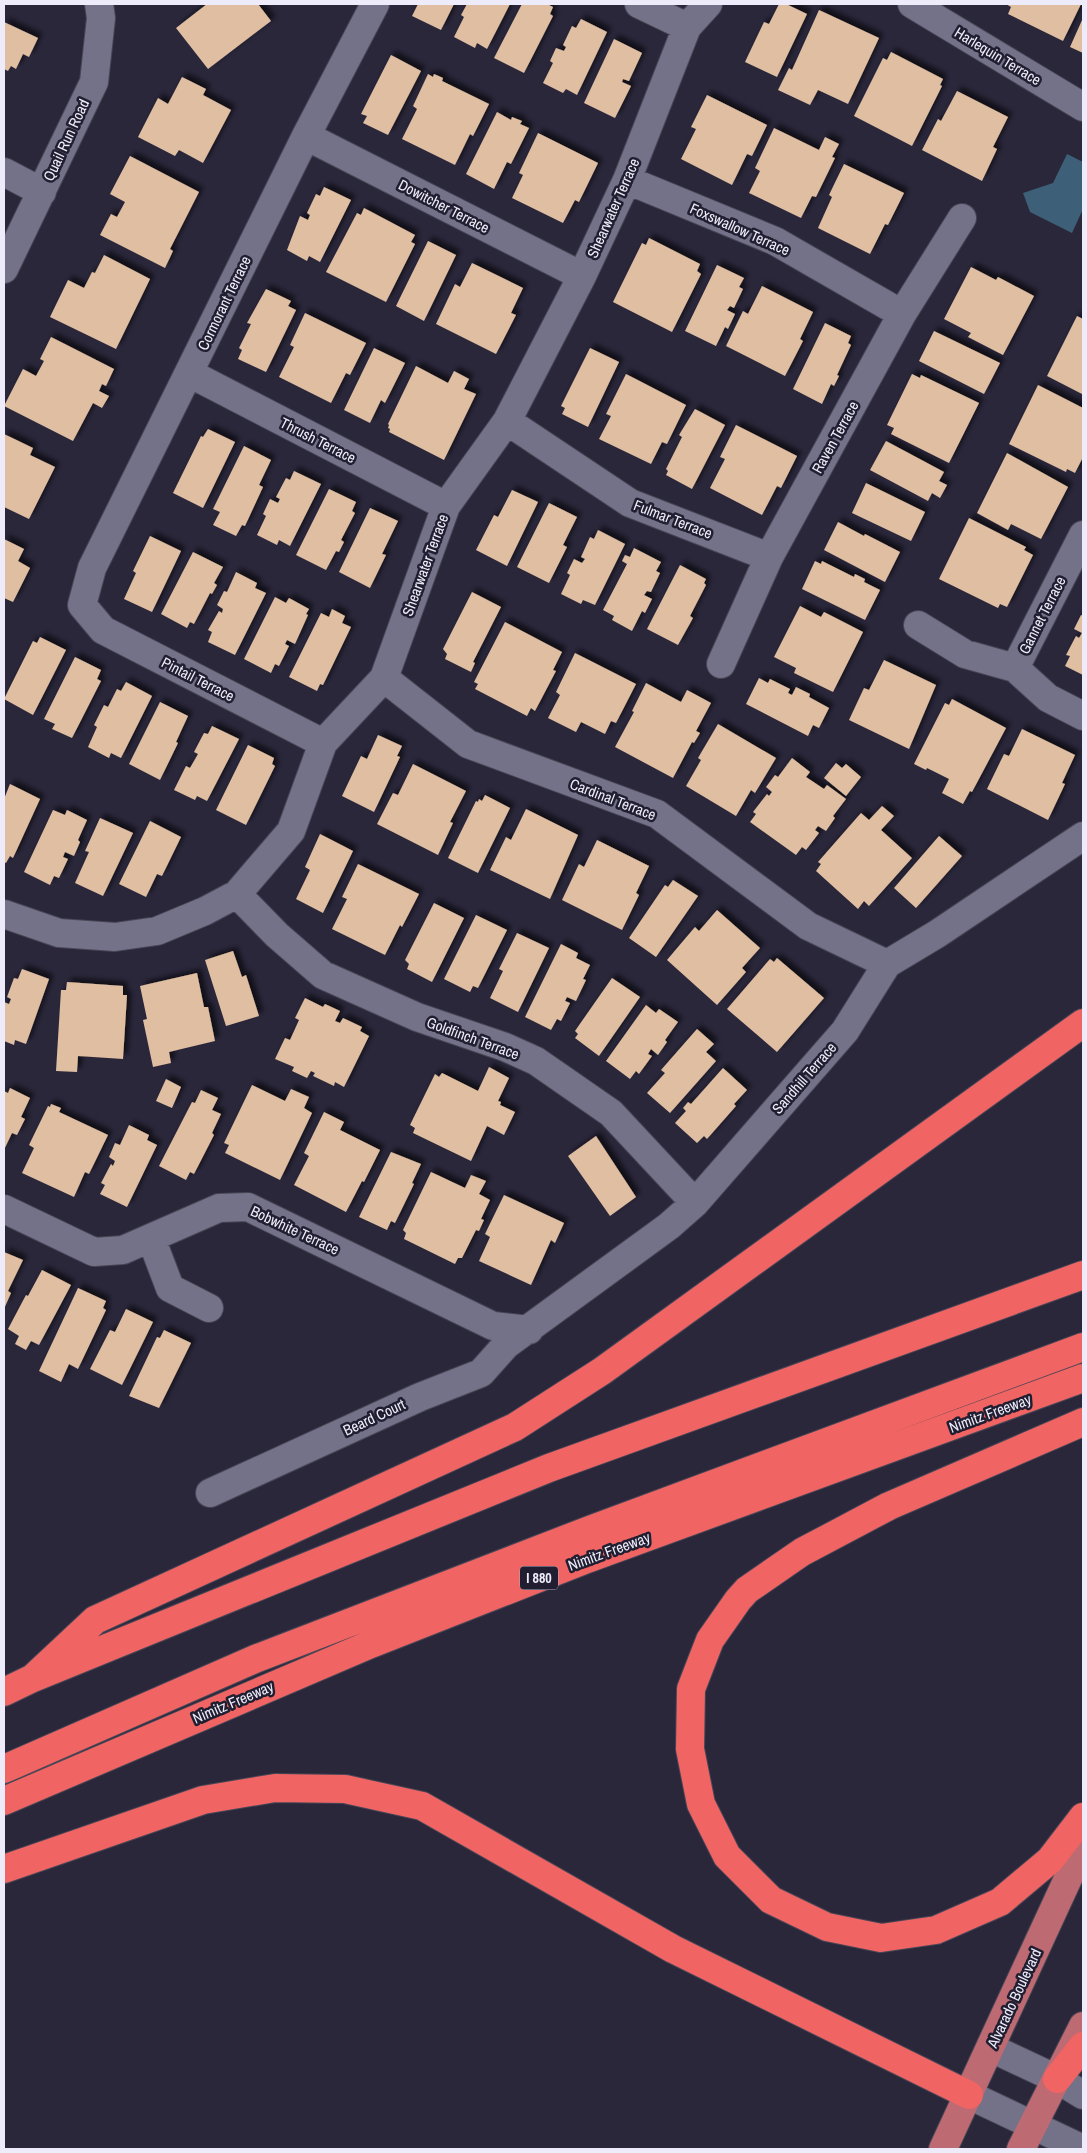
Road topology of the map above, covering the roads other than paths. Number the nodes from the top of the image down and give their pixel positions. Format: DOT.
graph roads {
  1 [pos="99,4"];
  2 [pos="375,4"];
  3 [pos="638,4"];
  4 [pos="708,4"];
  5 [pos="912,4"];
  6 [pos="686,27"];
  7 [pos="1083,107"];
  8 [pos="306,136"];
  9 [pos="4,172"];
  10 [pos="627,180"];
  11 [pos="42,192"];
  12 [pos="962,218"];
  13 [pos="4,269"];
  14 [pos="582,276"];
  15 [pos="902,314"];
  16 [pos="189,373"];
  17 [pos="507,421"];
  18 [pos="446,506"];
  19 [pos="1083,535"];
  20 [pos="769,557"];
  21 [pos="82,605"];
  22 [pos="918,625"];
  23 [pos="721,664"];
  24 [pos="1015,668"];
  25 [pos="384,678"];
  26 [pos="1083,716"];
  27 [pos="323,743"];
  28 [pos="1083,836"];
  29 [pos="237,894"];
  30 [pos="4,914"];
  31 [pos="887,964"];
  32 [pos="1083,1023"];
  33 [pos="695,1203"];
  34 [pos="4,1209"];
  35 [pos="151,1238"];
  36 [pos="1083,1274"];
  37 [pos="209,1308"];
  38 [pos="530,1330"];
  39 [pos="1083,1347"];
  40 [pos="1083,1378"];
  41 [pos="1083,1422"];
  42 [pos="210,1493"];
  43 [pos="33,1678"];
  44 [pos="4,1692"];
  45 [pos="4,1769"];
  46 [pos="4,1801"];
  47 [pos="1083,1817"];
  48 [pos="1083,1846"];
  49 [pos="4,1869"];
  50 [pos="1083,2026"];
  51 [pos="1083,2046"];
  52 [pos="991,2048"];
  53 [pos="1056,2079"];
  54 [pos="970,2095"];
  55 [pos="1083,2095"];
  56 [pos="1033,2124"];
  57 [pos="943,2149"];
  58 [pos="1021,2149"];
  59 [pos="1083,2149"];
  1 -- 11 [label="street, Quail Run Road"];
  2 -- 8 [label="street, Cormorant Terrace"];
  3 -- 6 [label="street"];
  4 -- 6 [label="street, Shearwater Terrace"];
  5 -- 7 [label="street, Harlequin Terrace"];
  6 -- 10 [label="street, Shearwater Terrace"];
  8 -- 14 [label="street, Dowitcher Terrace"];
  8 -- 16 [label="street, Cormorant Terrace"];
  9 -- 11 [label="street"];
  10 -- 14 [label="street, Shearwater Terrace"];
  10 -- 15 [label="street, Foxswallow Terrace"];
  11 -- 13 [label="street, Quail Run Road"];
  12 -- 15 [label="street, Raven Terrace"];
  14 -- 17 [label="street, Shearwater Terrace"];
  15 -- 20 [label="street, Raven Terrace"];
  16 -- 18 [label="street, Thrush Terrace"];
  16 -- 21 [label="street, Cormorant Terrace"];
  17 -- 18 [label="street, Shearwater Terrace"];
  17 -- 20 [label="street, Fulmar Terrace"];
  18 -- 25 [label="street, Shearwater Terrace"];
  19 -- 24 [label="street, Gannet Terrace"];
  20 -- 23 [label="street, Raven Terrace"];
  21 -- 27 [label="street, Pintail Terrace"];
  22 -- 24 [label="street"];
  24 -- 26 [label="street"];
  25 -- 27 [label="street, Shearwater Terrace"];
  25 -- 31 [label="street, Cardinal Terrace"];
  27 -- 29 [label="street, Shearwater Terrace"];
  28 -- 31 [label="street, Sandhill Terrace"];
  29 -- 30 [label="street, Shearwater Terrace"];
  29 -- 33 [label="street, Goldfinch Terrace"];
  31 -- 33 [label="street, Sandhill Terrace"];
  32 -- 43 [label="highway"];
  33 -- 38 [label="street, Sandhill Terrace"];
  34 -- 35 [label="street, Bobwhite Terrace"];
  35 -- 37 [label="street"];
  35 -- 38 [label="street, Bobwhite Terrace"];
  36 -- 43 [label="highway"];
  38 -- 42 [label="street, Beard Court"];
  39 -- 45 [label="highway, I 880"];
  40 -- 46 [label="highway, Nimitz Freeway / I 880"];
  41 -- 47 [label="highway"];
  43 -- 44 [label="highway"];
  48 -- 52 [label="main road, Alvarado Boulevard"];
  49 -- 54 [label="highway"];
  50 -- 53 [label="main road"];
  51 -- 53 [label="highway"];
  52 -- 53 [label="street"];
  52 -- 54 [label="main road, Alvarado Boulevard"];
  53 -- 55 [label="street"];
  53 -- 56 [label="main road"];
  54 -- 56 [label="street"];
  54 -- 57 [label="main road, Alvarado Boulevard"];
  56 -- 58 [label="main road"];
  56 -- 59 [label="street"];
}
